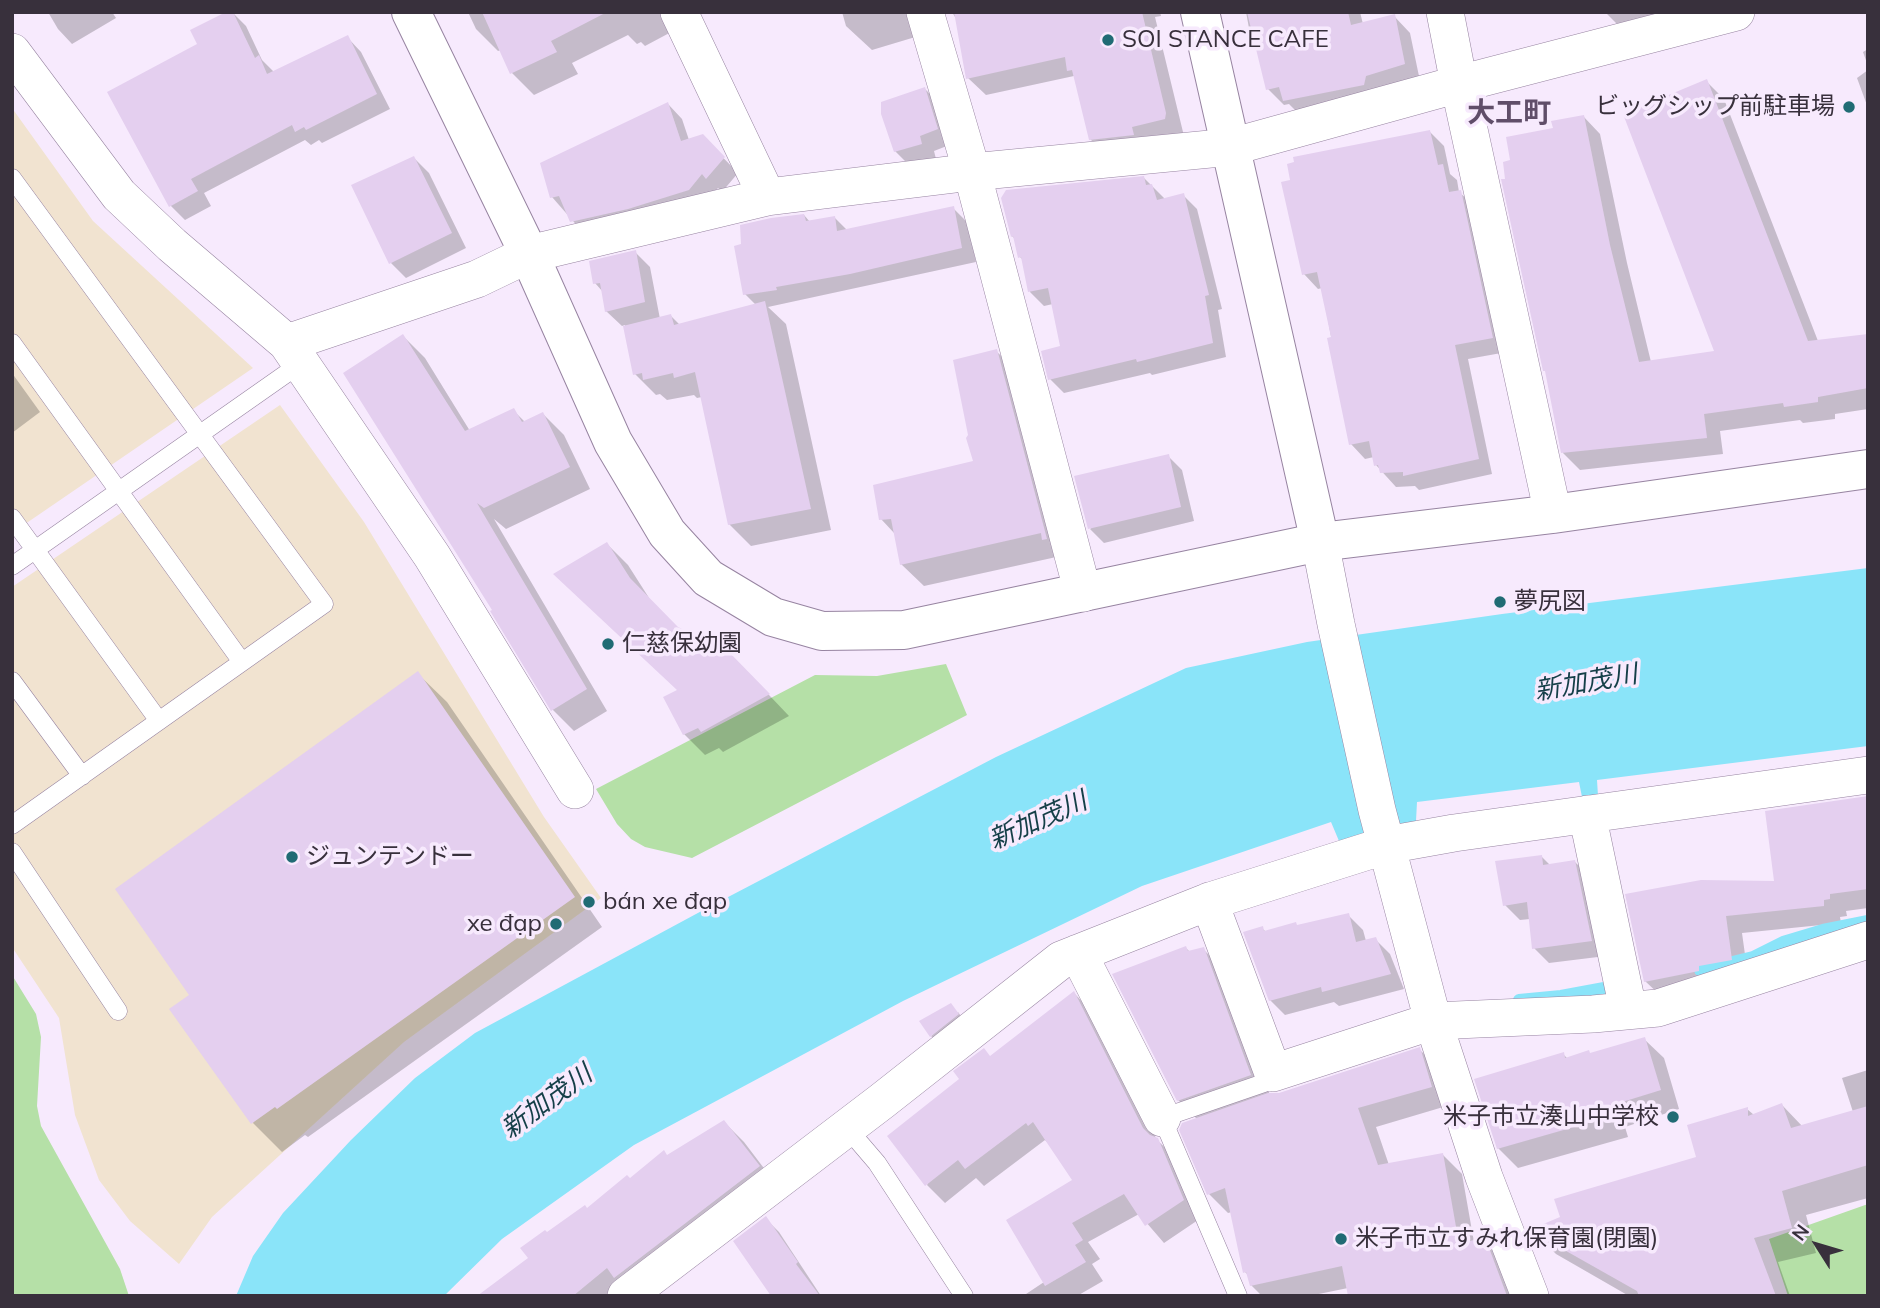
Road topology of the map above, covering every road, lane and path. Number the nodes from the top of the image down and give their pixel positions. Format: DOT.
graph roads {
  1 [pos="411,12"];
  2 [pos="679,12"];
  3 [pos="925,12"];
  4 [pos="1200,12"];
  5 [pos="1445,12"];
  6 [pos="1735,12"];
  7 [pos="12,52"];
  8 [pos="1459,84"];
  9 [pos="1231,147"];
  10 [pos="972,172"];
  11 [pos="12,178"];
  12 [pos="767,197"];
  13 [pos="529,254"];
  14 [pos="12,344"];
  15 [pos="293,354"];
  16 [pos="200,434"];
  17 [pos="1868,469"];
  18 [pos="119,492"];
  19 [pos="1553,514"];
  20 [pos="12,518"];
  21 [pos="1320,542"];
  22 [pos="35,550"];
  23 [pos="12,566"];
  24 [pos="1083,593"];
  25 [pos="242,662"];
  26 [pos="12,681"];
  27 [pos="159,721"];
  28 [pos="1868,775"];
  29 [pos="82,776"];
  30 [pos="575,790"];
  31 [pos="1587,814"];
  32 [pos="12,825"];
  33 [pos="1387,845"];
  34 [pos="12,852"];
  35 [pos="1209,901"];
  36 [pos="1868,940"];
  37 [pos="1078,953"];
  38 [pos="1628,1009"];
  39 [pos="118,1011"];
  40 [pos="1433,1021"];
  41 [pos="1273,1073"];
  42 [pos="1162,1118"];
  43 [pos="847,1128"];
  44 [pos="626,1296"];
  45 [pos="964,1296"];
  46 [pos="1238,1296"];
  47 [pos="1530,1296"];
  1 -- 13 [label="street"];
  2 -- 12 [label="street"];
  3 -- 10 [label="street"];
  4 -- 9 [label="street"];
  5 -- 8 [label="street"];
  6 -- 8 [label="street"];
  7 -- 15 [label="street"];
  8 -- 9 [label="street"];
  8 -- 19 [label="street"];
  9 -- 10 [label="street"];
  9 -- 21 [label="street"];
  10 -- 12 [label="street"];
  10 -- 24 [label="street"];
  11 -- 16 [label="lane"];
  12 -- 13 [label="street"];
  13 -- 15 [label="street"];
  13 -- 24 [label="street"];
  14 -- 18 [label="lane"];
  15 -- 16 [label="lane"];
  15 -- 30 [label="street"];
  16 -- 18 [label="lane"];
  16 -- 25 [label="lane"];
  17 -- 19 [label="street"];
  18 -- 22 [label="lane"];
  18 -- 25 [label="lane"];
  19 -- 21 [label="street"];
  20 -- 22 [label="lane"];
  21 -- 24 [label="street"];
  21 -- 33 [label="street"];
  22 -- 23 [label="lane"];
  22 -- 27 [label="lane"];
  25 -- 27 [label="lane"];
  26 -- 29 [label="lane"];
  27 -- 29 [label="lane"];
  28 -- 31 [label="street"];
  29 -- 32 [label="lane"];
  31 -- 33 [label="street"];
  31 -- 38 [label="street"];
  33 -- 35 [label="street"];
  33 -- 40 [label="street"];
  34 -- 39 [label="lane"];
  35 -- 37 [label="street"];
  35 -- 41 [label="street"];
  36 -- 38 [label="street"];
  37 -- 42 [label="street"];
  37 -- 43 [label="street"];
  38 -- 40 [label="street"];
  40 -- 41 [label="street"];
  40 -- 47 [label="street"];
  41 -- 42 [label="lane"];
  42 -- 46 [label="lane"];
  43 -- 44 [label="street"];
  43 -- 45 [label="lane"];
}
